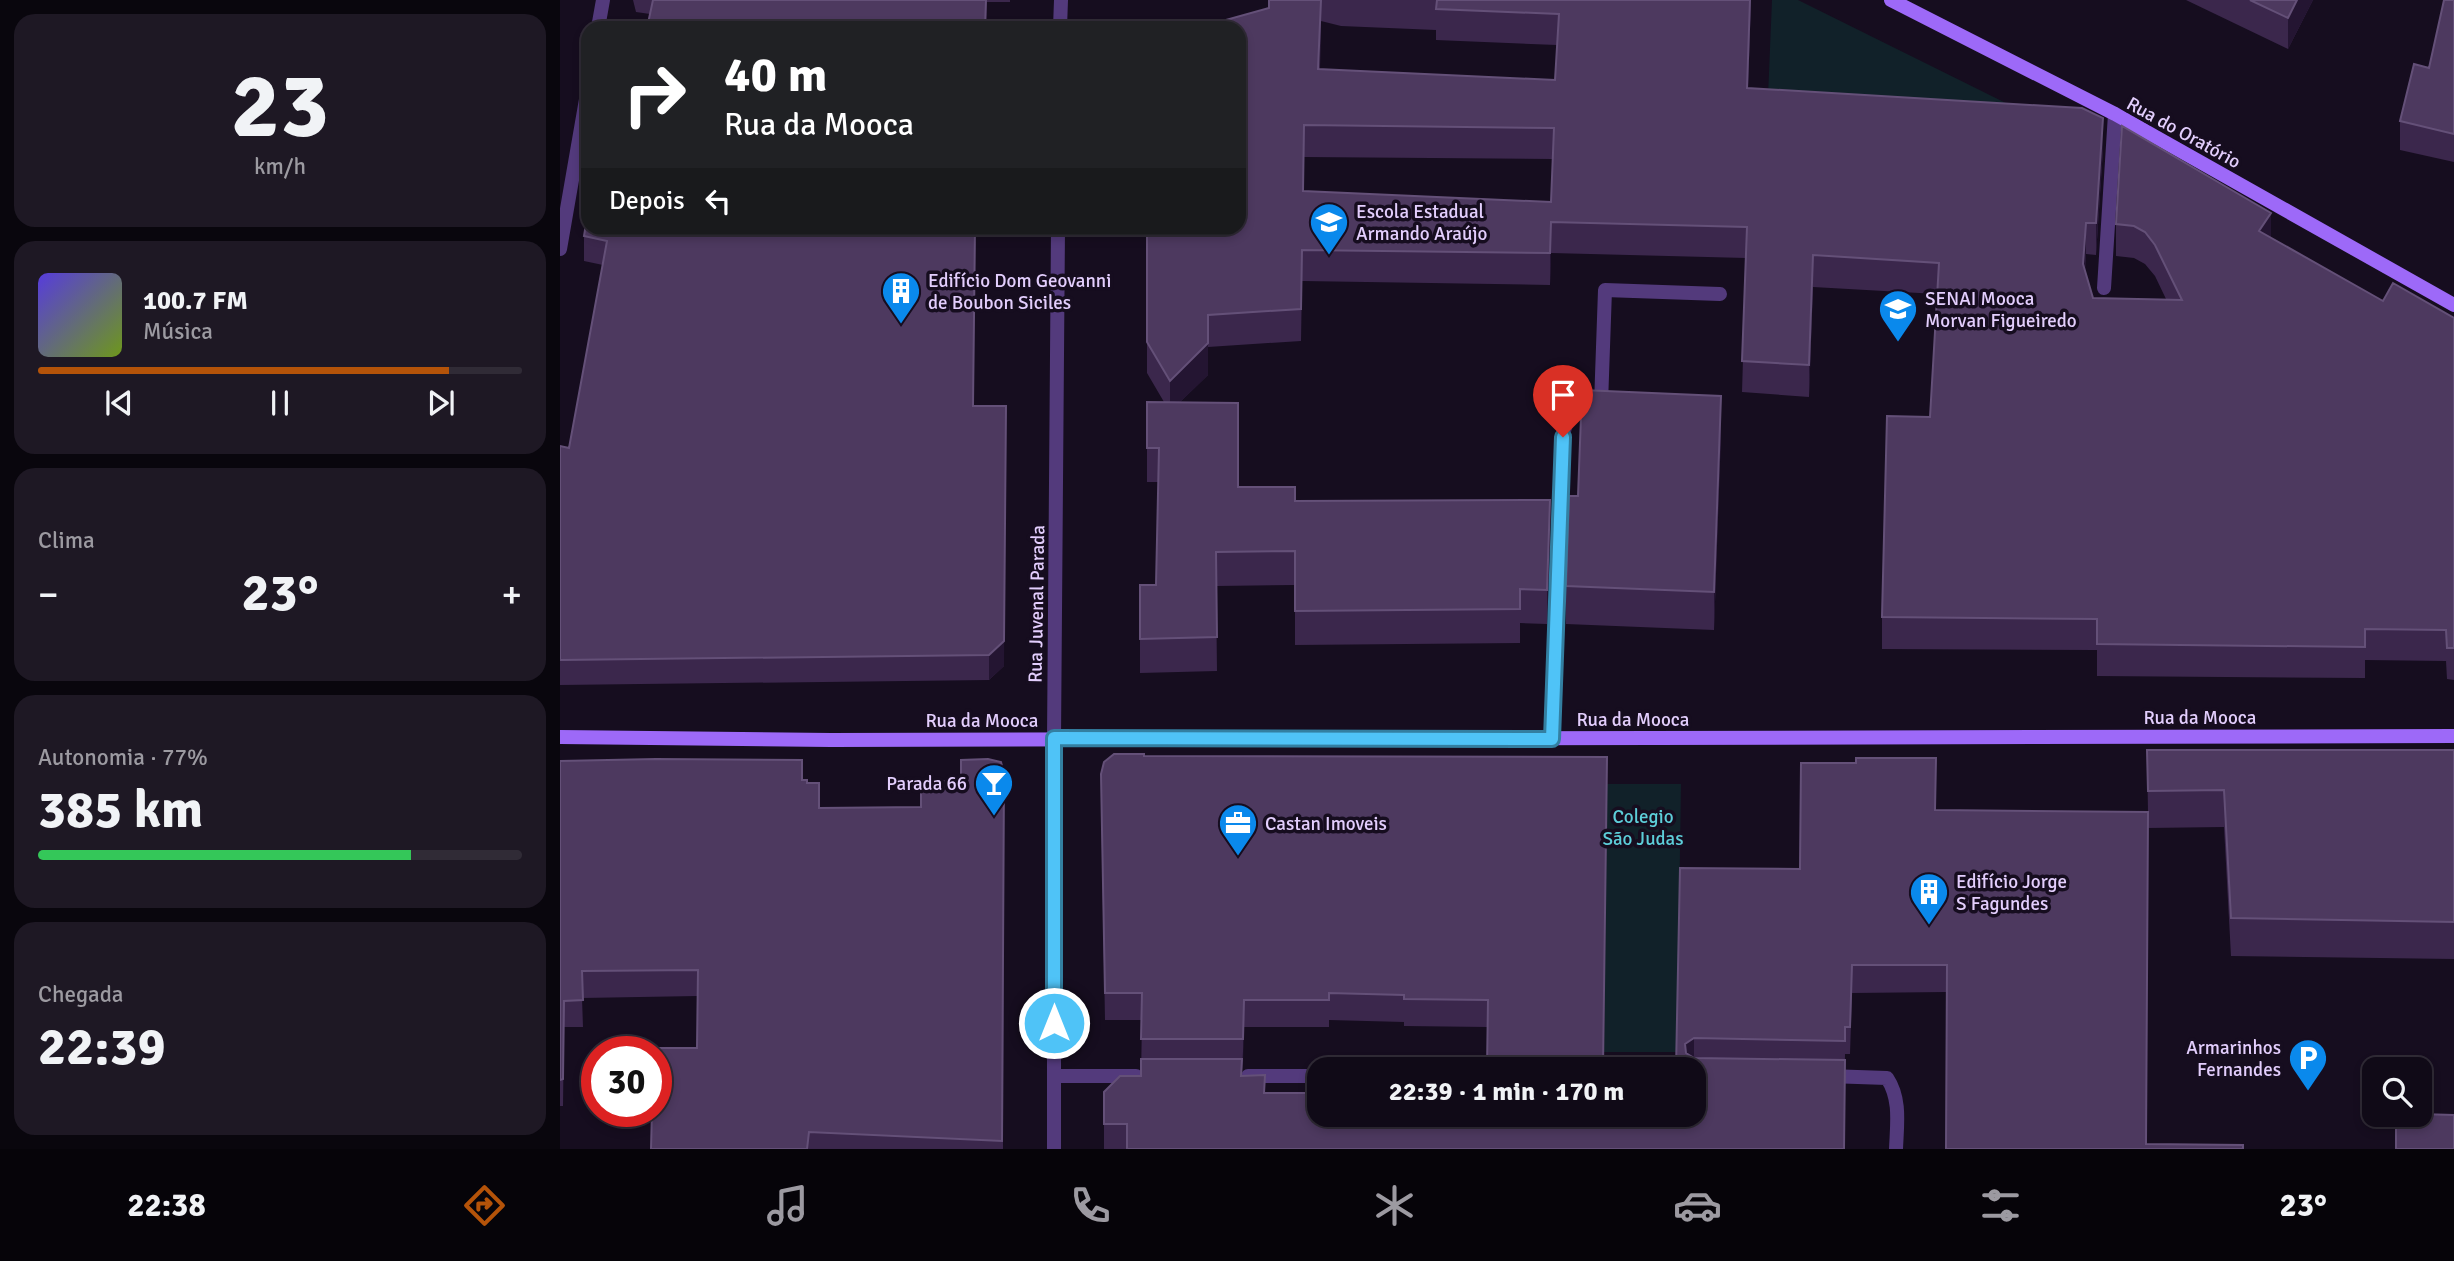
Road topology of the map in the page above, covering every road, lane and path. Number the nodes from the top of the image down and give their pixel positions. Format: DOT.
graph roads {
  1 [pos="603,0"];
  2 [pos="1061,0"];
  3 [pos="1891,0"];
  4 [pos="599,21"];
  5 [pos="1060,21"];
  6 [pos="2115,114"];
  7 [pos="581,128"];
  8 [pos="1058,235"];
  9 [pos="560,249"];
  10 [pos="2104,288"];
  11 [pos="1720,295"];
  12 [pos="2454,305"];
  13 [pos="2454,736"];
  14 [pos="560,737"];
  15 [pos="1054,738"];
  16 [pos="1552,739"];
  17 [pos="1054,1076"];
  18 [pos="1149,1076"];
  19 [pos="1228,1076"];
  20 [pos="1307,1076"];
  21 [pos="1814,1076"];
  22 [pos="1054,1149"];
  23 [pos="1896,1149"];
  1 -- 4 [label="street"];
  2 -- 5 [label="street"];
  3 -- 6 [label="main road, Rua do Oratório"];
  6 -- 10 [label="street"];
  6 -- 12 [label="main road, Rua do Oratório"];
  7 -- 9 [label="street"];
  8 -- 15 [label="street, Rua Juvenal Parada"];
  11 -- 16 [label="street"];
  13 -- 16 [label="main road, Rua da Mooca"];
  14 -- 15 [label="main road, Rua da Mooca"];
  15 -- 16 [label="main road, Rua da Mooca"];
  15 -- 17 [label="street, Rua Juvenal Parada"];
  17 -- 18 [label="street"];
  17 -- 22 [label="street, Rua Juvenal Parada"];
  19 -- 20 [label="street"];
  21 -- 23 [label="street"];
}
